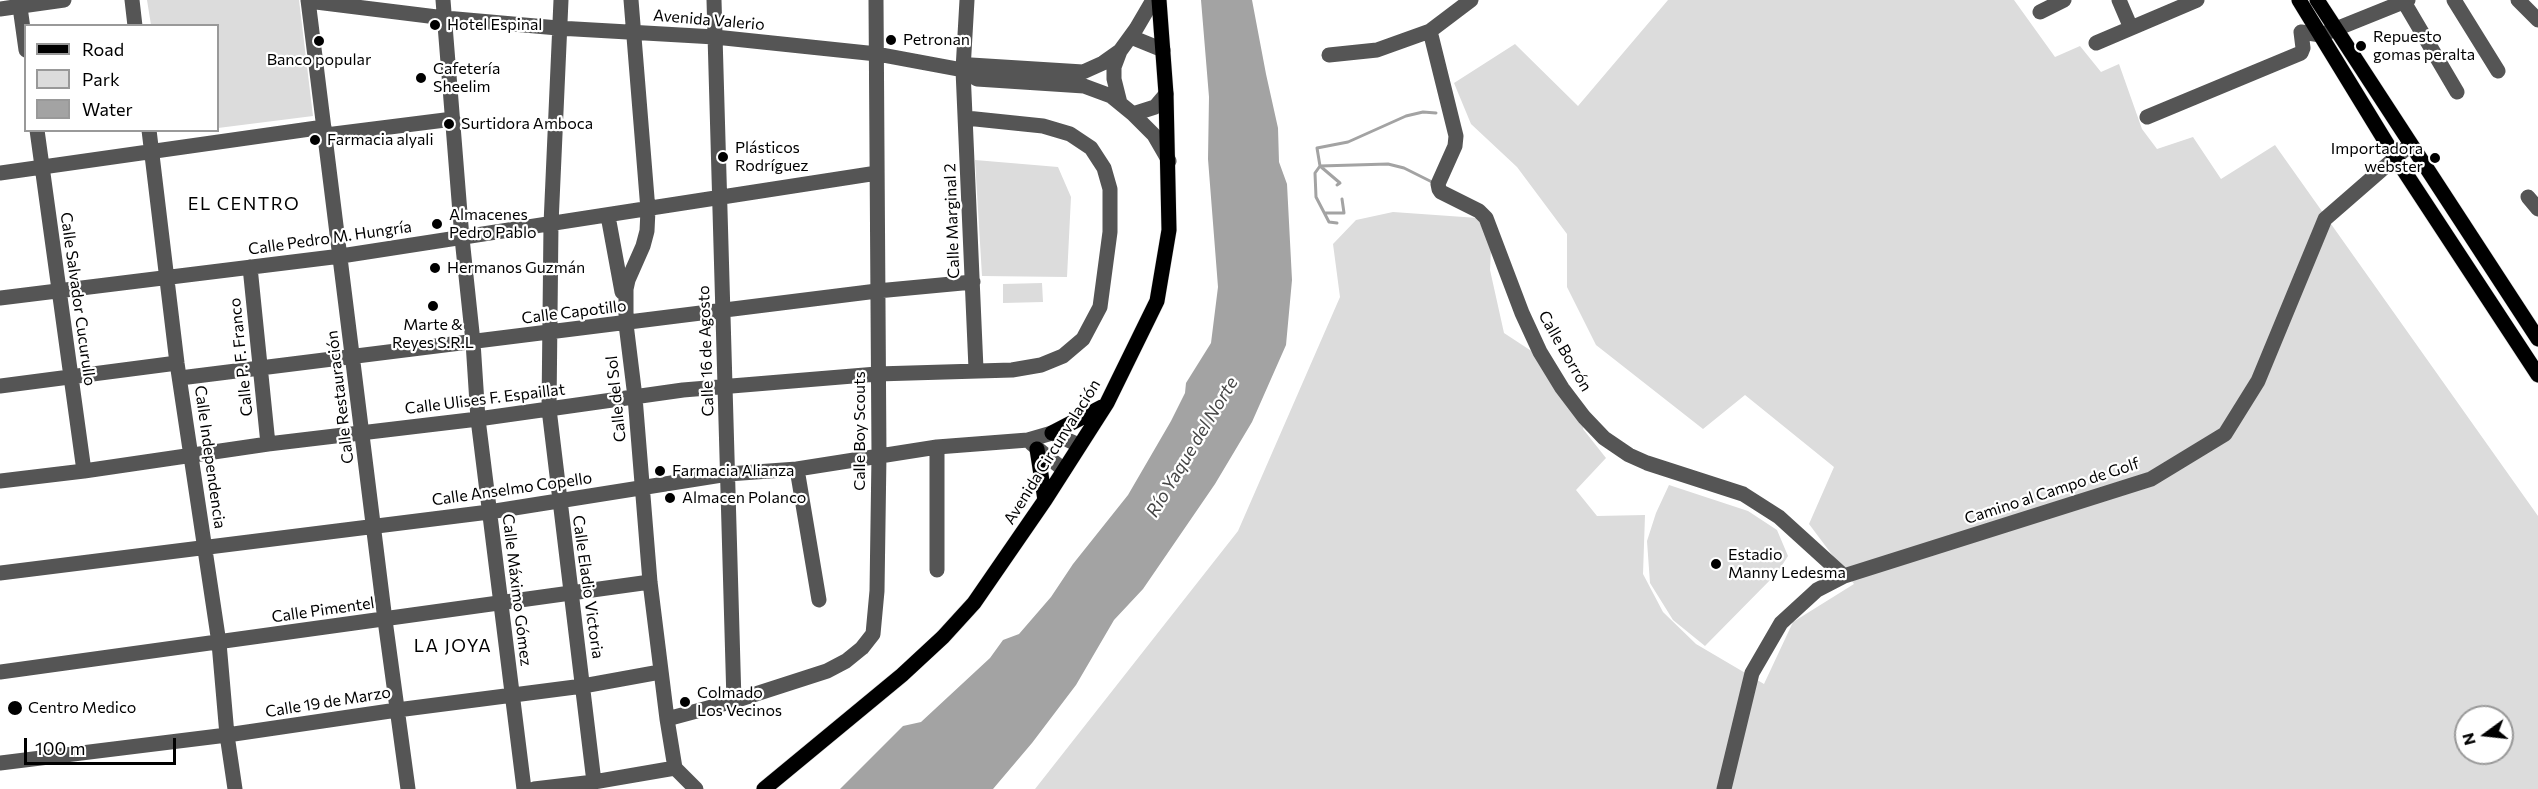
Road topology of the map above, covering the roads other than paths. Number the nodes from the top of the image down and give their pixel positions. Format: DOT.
graph roads {
  1 [pos="64,0"];
  2 [pos="132,0"];
  3 [pos="308,0"];
  4 [pos="443,0"];
  5 [pos="561,0"];
  6 [pos="631,0"];
  7 [pos="714,0"];
  8 [pos="876,0"];
  9 [pos="967,0"];
  10 [pos="1153,0"];
  11 [pos="1159,0"];
  12 [pos="1471,0"];
  13 [pos="2064,0"];
  14 [pos="2119,0"];
  15 [pos="2197,0"];
  16 [pos="2299,0"];
  17 [pos="2317,0"];
  18 [pos="2454,0"];
  19 [pos="2518,0"];
  20 [pos="2399,2"];
  21 [pos="19,3"];
  22 [pos="1456,6"];
  23 [pos="0,9"];
  24 [pos="2040,12"];
  25 [pos="444,18"];
  26 [pos="2538,20"];
  27 [pos="135,24"];
  28 [pos="558,28"];
  29 [pos="2131,28"];
  30 [pos="1430,31"];
  31 [pos="635,32"];
  32 [pos="2329,33"];
  33 [pos="24,37"];
  34 [pos="715,37"];
  35 [pos="1131,37"];
  36 [pos="2096,43"];
  37 [pos="1163,50"];
  38 [pos="1120,51"];
  39 [pos="877,54"];
  40 [pos="1329,55"];
  41 [pos="963,70"];
  42 [pos="2498,71"];
  43 [pos="2457,92"];
  44 [pos="1166,94"];
  45 [pos="1120,103"];
  46 [pos="1133,114"];
  47 [pos="2147,117"];
  48 [pos="966,118"];
  49 [pos="453,119"];
  50 [pos="325,131"];
  51 [pos="37,132"];
  52 [pos="149,132"];
  53 [pos="2410,145"];
  54 [pos="152,152"];
  55 [pos="2395,157"];
  56 [pos="1169,161"];
  57 [pos="42,168"];
  58 [pos="0,173"];
  59 [pos="877,173"];
  60 [pos="718,197"];
  61 [pos="648,210"];
  62 [pos="608,216"];
  63 [pos="551,224"];
  64 [pos="462,238"];
  65 [pos="340,256"];
  66 [pos="250,267"];
  67 [pos="168,278"];
  68 [pos="973,282"];
  69 [pos="877,291"];
  70 [pos="59,292"];
  71 [pos="0,298"];
  72 [pos="625,304"];
  73 [pos="722,312"];
  74 [pos="626,324"];
  75 [pos="551,333"];
  76 [pos="2538,339"];
  77 [pos="473,342"];
  78 [pos="354,356"];
  79 [pos="260,368"];
  80 [pos="976,369"];
  81 [pos="179,371"];
  82 [pos="877,374"];
  83 [pos="2538,375"];
  84 [pos="71,376"];
  85 [pos="0,386"];
  86 [pos="727,386"];
  87 [pos="635,397"];
  88 [pos="1107,403"];
  89 [pos="549,409"];
  90 [pos="478,419"];
  91 [pos="362,433"];
  92 [pos="1052,433"];
  93 [pos="268,444"];
  94 [pos="1032,445"];
  95 [pos="1079,445"];
  96 [pos="937,447"];
  97 [pos="879,455"];
  98 [pos="192,456"];
  99 [pos="797,469"];
  100 [pos="1064,470"];
  101 [pos="84,471"];
  102 [pos="728,474"];
  103 [pos="0,481"];
  104 [pos="642,489"];
  105 [pos="1045,500"];
  106 [pos="559,501"];
  107 [pos="489,512"];
  108 [pos="374,526"];
  109 [pos="205,548"];
  110 [pos="937,570"];
  111 [pos="0,573"];
  112 [pos="1844,576"];
  113 [pos="651,582"];
  114 [pos="572,594"];
  115 [pos="819,600"];
  116 [pos="502,603"];
  117 [pos="384,620"];
  118 [pos="219,643"];
  119 [pos="0,672"];
  120 [pos="660,672"];
  121 [pos="583,686"];
  122 [pos="513,696"];
  123 [pos="734,701"];
  124 [pos="397,710"];
  125 [pos="667,719"];
  126 [pos="227,735"];
  127 [pos="0,763"];
  128 [pos="675,768"];
  129 [pos="785,773"];
  130 [pos="594,782"];
  131 [pos="235,789"];
  132 [pos="408,789"];
  133 [pos="524,789"];
  134 [pos="534,789"];
  135 [pos="696,789"];
  136 [pos="764,789"];
  137 [pos="776,789"];
  138 [pos="1724,789"];
  1 -- 21 [label="street"];
  2 -- 27 [label="street"];
  3 -- 25 [label="street, Avenida Valerio"];
  3 -- 50 [label="street, Calle Restauración"];
  4 -- 25 [label="street, Calle Máximo Gómez"];
  5 -- 28 [label="street, Calle Eladio Victoria"];
  6 -- 31 [label="street, Calle del Sol"];
  7 -- 34 [label="street, Calle 16 de Agosto"];
  8 -- 39 [label="street, Calle Boy Scouts"];
  9 -- 41 [label="street, Calle Marginal 2"];
  10 -- 35 [label="street, Avenida Valerio"];
  11 -- 37 [label="main road, Avenida Circunvalación"];
  12 -- 22 [label="street"];
  13 -- 24 [label="street"];
  14 -- 29 [label="street"];
  15 -- 29 [label="street"];
  16 -- 32 [label="main road"];
  17 -- 32 [label="main road"];
  18 -- 42 [label="street"];
  19 -- 26 [label="street"];
  20 -- 32 [label="street"];
  20 -- 43 [label="street"];
  21 -- 23 [label="street"];
  21 -- 33 [label="street"];
  22 -- 30 [label="street"];
  25 -- 28 [label="street, Avenida Valerio"];
  25 -- 49 [label="street, Calle Máximo Gómez"];
  28 -- 31 [label="street, Avenida Valerio"];
  28 -- 63 [label="street, Calle Eladio Victoria"];
  29 -- 36 [label="street"];
  30 -- 40 [label="street"];
  30 -- 112 [label="street, Calle Borrón"];
  31 -- 34 [label="street, Avenida Valerio"];
  31 -- 61 [label="street, Calle del Sol"];
  32 -- 47 [label="street"];
  32 -- 53 [label="main road"];
  32 -- 55 [label="main road"];
  34 -- 39 [label="street, Avenida Valerio"];
  34 -- 60 [label="street, Calle 16 de Agosto"];
  35 -- 37 [label="street"];
  35 -- 38 [label="street, Avenida Valerio"];
  37 -- 44 [label="main road, Avenida Circunvalación"];
  38 -- 41 [label="street, Avenida Valerio"];
  38 -- 45 [label="street"];
  39 -- 41 [label="street, Avenida Valerio"];
  39 -- 59 [label="street, Calle Boy Scouts"];
  41 -- 45 [label="street, Avenida Valerio"];
  41 -- 48 [label="street, Calle Marginal 2"];
  44 -- 46 [label="street"];
  44 -- 56 [label="main road, Avenida Circunvalación"];
  45 -- 46 [label="street, Avenida Valerio"];
  46 -- 56 [label="street, Avenida Valerio"];
  48 -- 68 [label="street, Calle Marginal 2"];
  48 -- 80 [label="street, Calle Ulises F. Espaillat"];
  49 -- 50 [label="street"];
  49 -- 64 [label="street, Calle Máximo Gómez"];
  50 -- 54 [label="street"];
  50 -- 65 [label="street, Calle Restauración"];
  51 -- 57 [label="street, Calle Salvador Cucurullo"];
  52 -- 54 [label="street, Calle Independencia"];
  53 -- 55 [label="street, Camino al Campo de Golf"];
  53 -- 76 [label="main road"];
  54 -- 57 [label="street"];
  54 -- 67 [label="street, Calle Independencia"];
  55 -- 83 [label="main road"];
  55 -- 112 [label="street, Camino al Campo de Golf"];
  56 -- 88 [label="main road, Avenida Circunvalación"];
  57 -- 58 [label="street"];
  57 -- 70 [label="street, Calle Salvador Cucurullo"];
  59 -- 60 [label="street, Calle Pedro M. Hungría"];
  59 -- 69 [label="street, Calle Boy Scouts"];
  60 -- 61 [label="street, Calle Pedro M. Hungría"];
  60 -- 73 [label="street, Calle 16 de Agosto"];
  61 -- 62 [label="street, Calle Pedro M. Hungría"];
  61 -- 72 [label="street, Calle del Sol"];
  62 -- 63 [label="street, Calle Pedro M. Hungría"];
  62 -- 72 [label="street"];
  63 -- 64 [label="street, Calle Pedro M. Hungría"];
  63 -- 75 [label="street, Calle Eladio Victoria"];
  64 -- 65 [label="street, Calle Pedro M. Hungría"];
  64 -- 77 [label="street, Calle Máximo Gómez"];
  65 -- 66 [label="street, Calle Pedro M. Hungría"];
  65 -- 78 [label="street, Calle Restauración"];
  66 -- 67 [label="street, Calle Pedro M. Hungría"];
  66 -- 79 [label="street, Calle P. F. Franco"];
  67 -- 70 [label="street, Calle Pedro M. Hungría"];
  67 -- 81 [label="street, Calle Independencia"];
  68 -- 69 [label="street, Calle Capotillo"];
  68 -- 80 [label="street, Calle Marginal 2"];
  69 -- 73 [label="street, Calle Capotillo"];
  69 -- 82 [label="street, Calle Boy Scouts"];
  70 -- 71 [label="street, Calle Pedro M. Hungría"];
  70 -- 84 [label="street, Calle Salvador Cucurullo"];
  72 -- 74 [label="street, Calle del Sol"];
  73 -- 74 [label="street, Calle Capotillo"];
  73 -- 86 [label="street, Calle 16 de Agosto"];
  74 -- 75 [label="street, Calle Capotillo"];
  74 -- 87 [label="street, Calle del Sol"];
  75 -- 77 [label="street, Calle Capotillo"];
  75 -- 89 [label="street, Calle Eladio Victoria"];
  77 -- 78 [label="street, Calle Capotillo"];
  77 -- 90 [label="street, Calle Máximo Gómez"];
  78 -- 79 [label="street, Calle Capotillo"];
  78 -- 91 [label="street, Calle Restauración"];
  79 -- 81 [label="street, Calle Capotillo"];
  79 -- 93 [label="street, Calle P. F. Franco"];
  80 -- 82 [label="street, Calle Ulises F. Espaillat"];
  81 -- 84 [label="street, Calle Capotillo"];
  81 -- 98 [label="street, Calle Independencia"];
  82 -- 86 [label="street, Calle Ulises F. Espaillat"];
  82 -- 97 [label="street, Calle Boy Scouts"];
  84 -- 85 [label="street, Calle Capotillo"];
  84 -- 101 [label="street, Calle Salvador Cucurullo"];
  86 -- 87 [label="street, Calle Ulises F. Espaillat"];
  86 -- 102 [label="street, Calle 16 de Agosto"];
  87 -- 89 [label="street, Calle Ulises F. Espaillat"];
  87 -- 104 [label="street, Calle del Sol"];
  88 -- 92 [label="main road"];
  88 -- 95 [label="main road, Avenida Circunvalación"];
  89 -- 90 [label="street, Calle Ulises F. Espaillat"];
  89 -- 106 [label="street, Calle Eladio Victoria"];
  90 -- 91 [label="street, Calle Ulises F. Espaillat"];
  90 -- 107 [label="street, Calle Máximo Gómez"];
  91 -- 93 [label="street, Calle Ulises F. Espaillat"];
  91 -- 108 [label="street, Calle Restauración"];
  92 -- 94 [label="street, Calle Anselmo Copello"];
  92 -- 95 [label="street"];
  93 -- 98 [label="street, Calle Ulises F. Espaillat"];
  94 -- 96 [label="street, Calle Anselmo Copello"];
  94 -- 100 [label="street"];
  94 -- 105 [label="main road"];
  95 -- 100 [label="main road, Avenida Circunvalación"];
  96 -- 97 [label="street, Calle Anselmo Copello"];
  96 -- 110 [label="street"];
  97 -- 99 [label="street, Calle Anselmo Copello"];
  97 -- 123 [label="street, Calle Boy Scouts"];
  98 -- 101 [label="street, Calle Ulises F. Espaillat"];
  98 -- 109 [label="street, Calle Independencia"];
  99 -- 102 [label="street, Calle Anselmo Copello"];
  99 -- 115 [label="street"];
  100 -- 105 [label="main road, Avenida Circunvalación"];
  101 -- 103 [label="street, Calle Ulises F. Espaillat"];
  102 -- 104 [label="street, Calle Anselmo Copello"];
  102 -- 123 [label="street, Calle 16 de Agosto"];
  104 -- 106 [label="street, Calle Anselmo Copello"];
  104 -- 113 [label="street, Calle del Sol"];
  105 -- 129 [label="main road, Avenida Circunvalación"];
  106 -- 107 [label="street, Calle Anselmo Copello"];
  106 -- 114 [label="street, Calle Eladio Victoria"];
  107 -- 108 [label="street, Calle Anselmo Copello"];
  107 -- 116 [label="street, Calle Máximo Gómez"];
  108 -- 109 [label="street, Calle Anselmo Copello"];
  108 -- 117 [label="street, Calle Restauración"];
  109 -- 111 [label="street, Calle Anselmo Copello"];
  109 -- 118 [label="street, Calle Independencia"];
  112 -- 138 [label="street, Camino al Campo de Golf"];
  113 -- 114 [label="street, Calle Pimentel"];
  113 -- 120 [label="street, Calle del Sol"];
  114 -- 116 [label="street, Calle Pimentel"];
  114 -- 121 [label="street, Calle Eladio Victoria"];
  116 -- 117 [label="street, Calle Pimentel"];
  116 -- 122 [label="street, Calle Máximo Gómez"];
  117 -- 118 [label="street, Calle Pimentel"];
  117 -- 124 [label="street, Calle Restauración"];
  118 -- 119 [label="street, Calle Pimentel"];
  118 -- 126 [label="street, Calle Independencia"];
  120 -- 121 [label="street, Calle 19 de Marzo"];
  120 -- 125 [label="street, Calle del Sol"];
  121 -- 122 [label="street, Calle 19 de Marzo"];
  121 -- 130 [label="street, Calle Eladio Victoria"];
  122 -- 124 [label="street, Calle 19 de Marzo"];
  122 -- 133 [label="street, Calle Máximo Gómez"];
  123 -- 125 [label="street, Calle Boy Scouts"];
  124 -- 126 [label="street, Calle 19 de Marzo"];
  124 -- 132 [label="street, Calle Restauración"];
  125 -- 128 [label="street, Calle del Sol"];
  126 -- 127 [label="street, Calle 19 de Marzo"];
  126 -- 131 [label="street, Calle Independencia"];
  128 -- 130 [label="street"];
  128 -- 135 [label="street"];
  129 -- 136 [label="main road, Avenida Circunvalación"];
  129 -- 137 [label="street"];
  130 -- 134 [label="street"];
}
